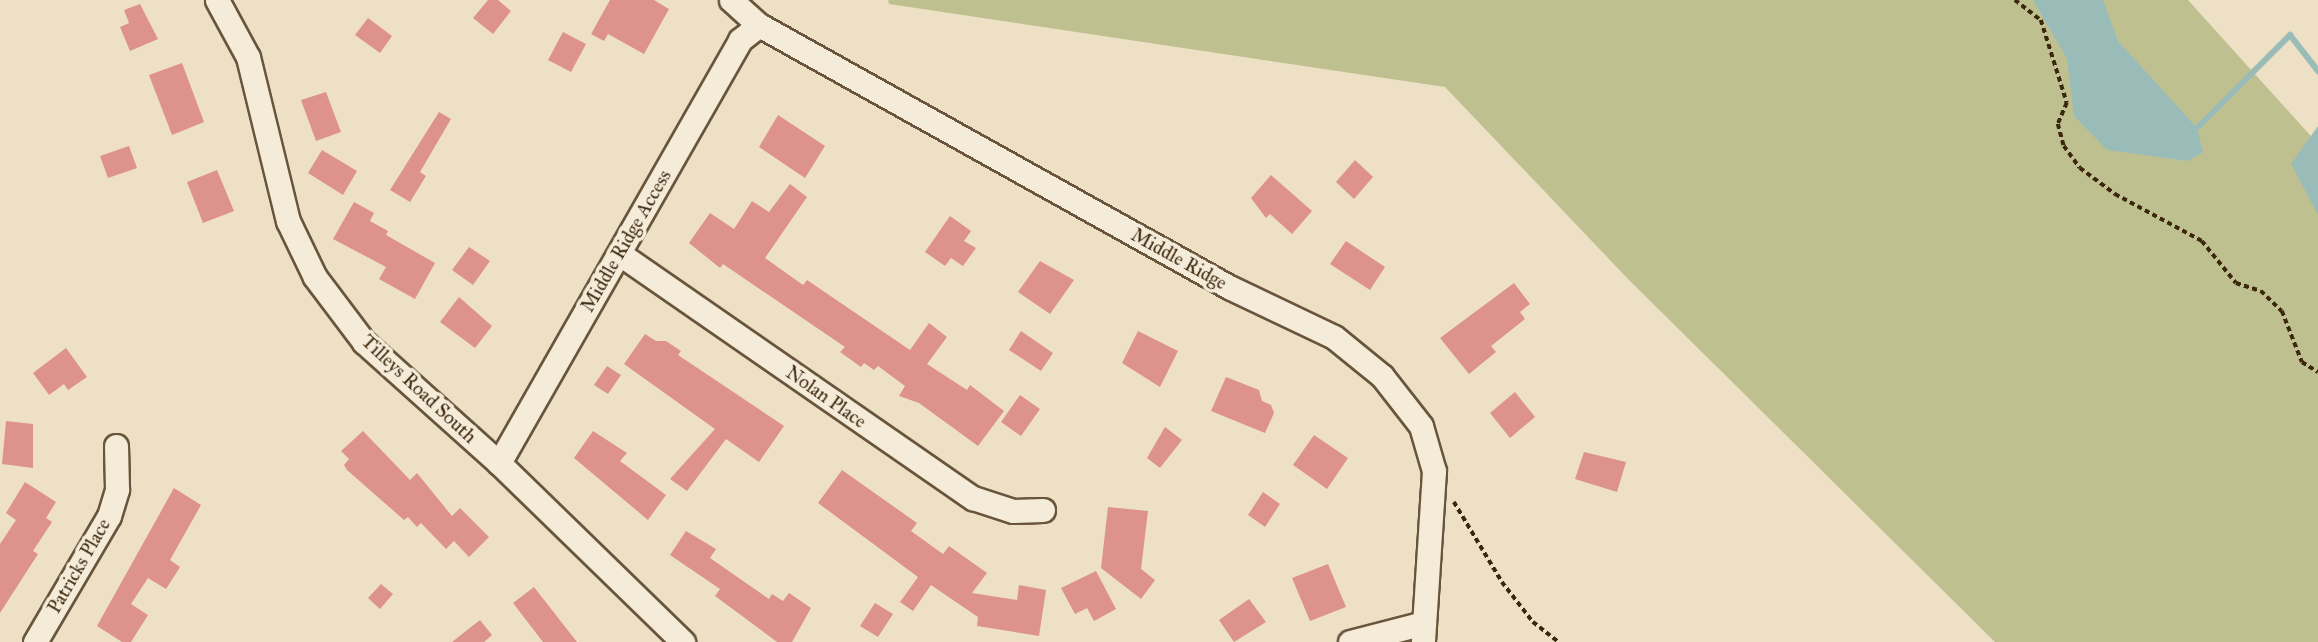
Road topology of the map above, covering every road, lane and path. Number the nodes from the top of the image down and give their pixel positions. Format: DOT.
graph roads {
  1 [pos="217,0"];
  2 [pos="731,0"];
  3 [pos="2015,0"];
  4 [pos="759,25"];
  5 [pos="620,254"];
  6 [pos="2318,372"];
  7 [pos="116,446"];
  8 [pos="499,463"];
  9 [pos="1434,477"];
  10 [pos="1043,510"];
  11 [pos="1423,633"];
  12 [pos="35,642"];
  13 [pos="683,642"];
  14 [pos="1350,642"];
  15 [pos="1559,642"];
  1 -- 8 [label="street, Tilleys Road South"];
  2 -- 4 [label="street, Middle Ridge"];
  3 -- 6 [label="path"];
  4 -- 5 [label="street, Middle Ridge Access"];
  4 -- 9 [label="street, Middle Ridge"];
  5 -- 8 [label="street, Middle Ridge Access"];
  5 -- 10 [label="street, Nolan Place"];
  7 -- 12 [label="street, Patricks Place"];
  8 -- 13 [label="street, Tilleys Road South"];
  9 -- 11 [label="street, Middle Ridge"];
  9 -- 15 [label="path"];
  11 -- 14 [label="street"];
}
